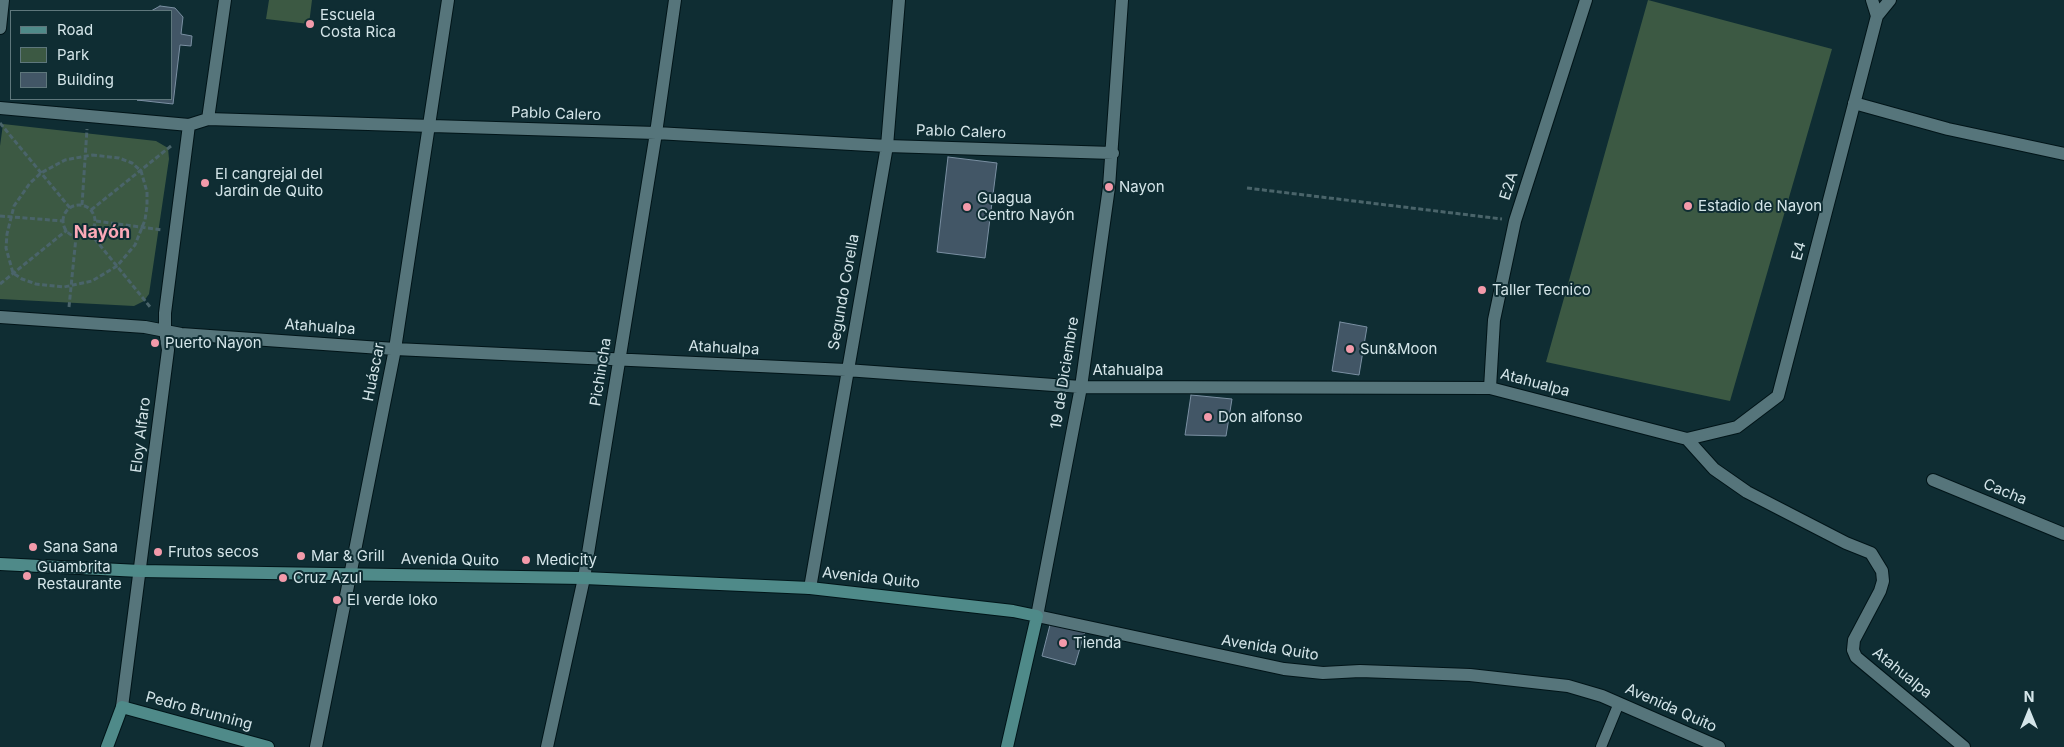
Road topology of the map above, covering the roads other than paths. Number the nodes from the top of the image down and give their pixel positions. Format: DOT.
graph roads {
  1 [pos="3,0"];
  2 [pos="225,0"];
  3 [pos="448,0"];
  4 [pos="675,0"];
  5 [pos="899,0"];
  6 [pos="1122,0"];
  7 [pos="1586,0"];
  8 [pos="1872,0"];
  9 [pos="1890,0"];
  10 [pos="1878,16"];
  11 [pos="0,28"];
  12 [pos="1854,103"];
  13 [pos="0,108"];
  14 [pos="208,119"];
  15 [pos="189,124"];
  16 [pos="428,126"];
  17 [pos="656,133"];
  18 [pos="887,146"];
  19 [pos="1113,153"];
  20 [pos="2064,154"];
  21 [pos="0,317"];
  22 [pos="165,327"];
  23 [pos="395,348"];
  24 [pos="619,360"];
  25 [pos="846,370"];
  26 [pos="1081,387"];
  27 [pos="1490,388"];
  28 [pos="1687,439"];
  29 [pos="1933,480"];
  30 [pos="2064,534"];
  31 [pos="0,564"];
  32 [pos="140,571"];
  33 [pos="351,574"];
  34 [pos="584,578"];
  35 [pos="810,588"];
  36 [pos="1037,616"];
  37 [pos="1620,704"];
  38 [pos="122,707"];
  39 [pos="252,745"];
  40 [pos="107,747"];
  41 [pos="268,747"];
  42 [pos="316,747"];
  43 [pos="547,747"];
  44 [pos="1007,747"];
  45 [pos="1601,747"];
  46 [pos="1719,747"];
  47 [pos="1964,747"];
  1 -- 11 [label="street"];
  2 -- 14 [label="street"];
  3 -- 16 [label="street, Huáscar"];
  4 -- 17 [label="street, Pichincha"];
  5 -- 18 [label="street, Segundo Corella"];
  6 -- 19 [label="street, 19 de Diciembre"];
  7 -- 27 [label="street, E2A"];
  8 -- 10 [label="street"];
  9 -- 10 [label="street"];
  10 -- 12 [label="street, E4"];
  12 -- 20 [label="street"];
  12 -- 28 [label="street, E4"];
  13 -- 15 [label="street, Pablo Calero"];
  14 -- 15 [label="street, Pablo Calero"];
  14 -- 16 [label="street, Pablo Calero"];
  15 -- 22 [label="street, Eloy Alfaro"];
  16 -- 17 [label="street, Pablo Calero"];
  16 -- 23 [label="street, Huáscar"];
  17 -- 18 [label="street, Pablo Calero"];
  17 -- 24 [label="street, Pichincha"];
  18 -- 19 [label="street, Pablo Calero"];
  18 -- 25 [label="street, Segundo Corella"];
  19 -- 26 [label="street, 19 de Diciembre"];
  21 -- 22 [label="street, Atahualpa"];
  22 -- 23 [label="street, Atahualpa"];
  22 -- 32 [label="street, Eloy Alfaro"];
  23 -- 24 [label="street, Atahualpa"];
  23 -- 33 [label="street, Huáscar"];
  24 -- 25 [label="street, Atahualpa"];
  24 -- 34 [label="street, Pichincha"];
  25 -- 26 [label="street, Atahualpa"];
  25 -- 35 [label="street, Segundo Corella"];
  26 -- 27 [label="street, Atahualpa"];
  26 -- 36 [label="street, 19 de Diciembre"];
  27 -- 28 [label="street, Atahualpa"];
  28 -- 47 [label="street, Atahualpa"];
  29 -- 30 [label="street, Cacha"];
  31 -- 32 [label="street, Avenida Quito"];
  32 -- 33 [label="street, Avenida Quito"];
  32 -- 38 [label="street, Eloy Alfaro"];
  33 -- 34 [label="street, Avenida Quito"];
  33 -- 42 [label="street, Huáscar"];
  34 -- 35 [label="street, Avenida Quito"];
  34 -- 43 [label="street, Pichincha"];
  35 -- 36 [label="street, Avenida Quito"];
  36 -- 37 [label="street, Avenida Quito"];
  36 -- 44 [label="street, 19 de Diciembre"];
  37 -- 45 [label="lane"];
  37 -- 46 [label="street, Avenida Quito"];
  38 -- 39 [label="street, Pedro Brunning"];
  38 -- 40 [label="street, Eloy Alfaro"];
  39 -- 41 [label="street, Pedro Brunning"];
}
